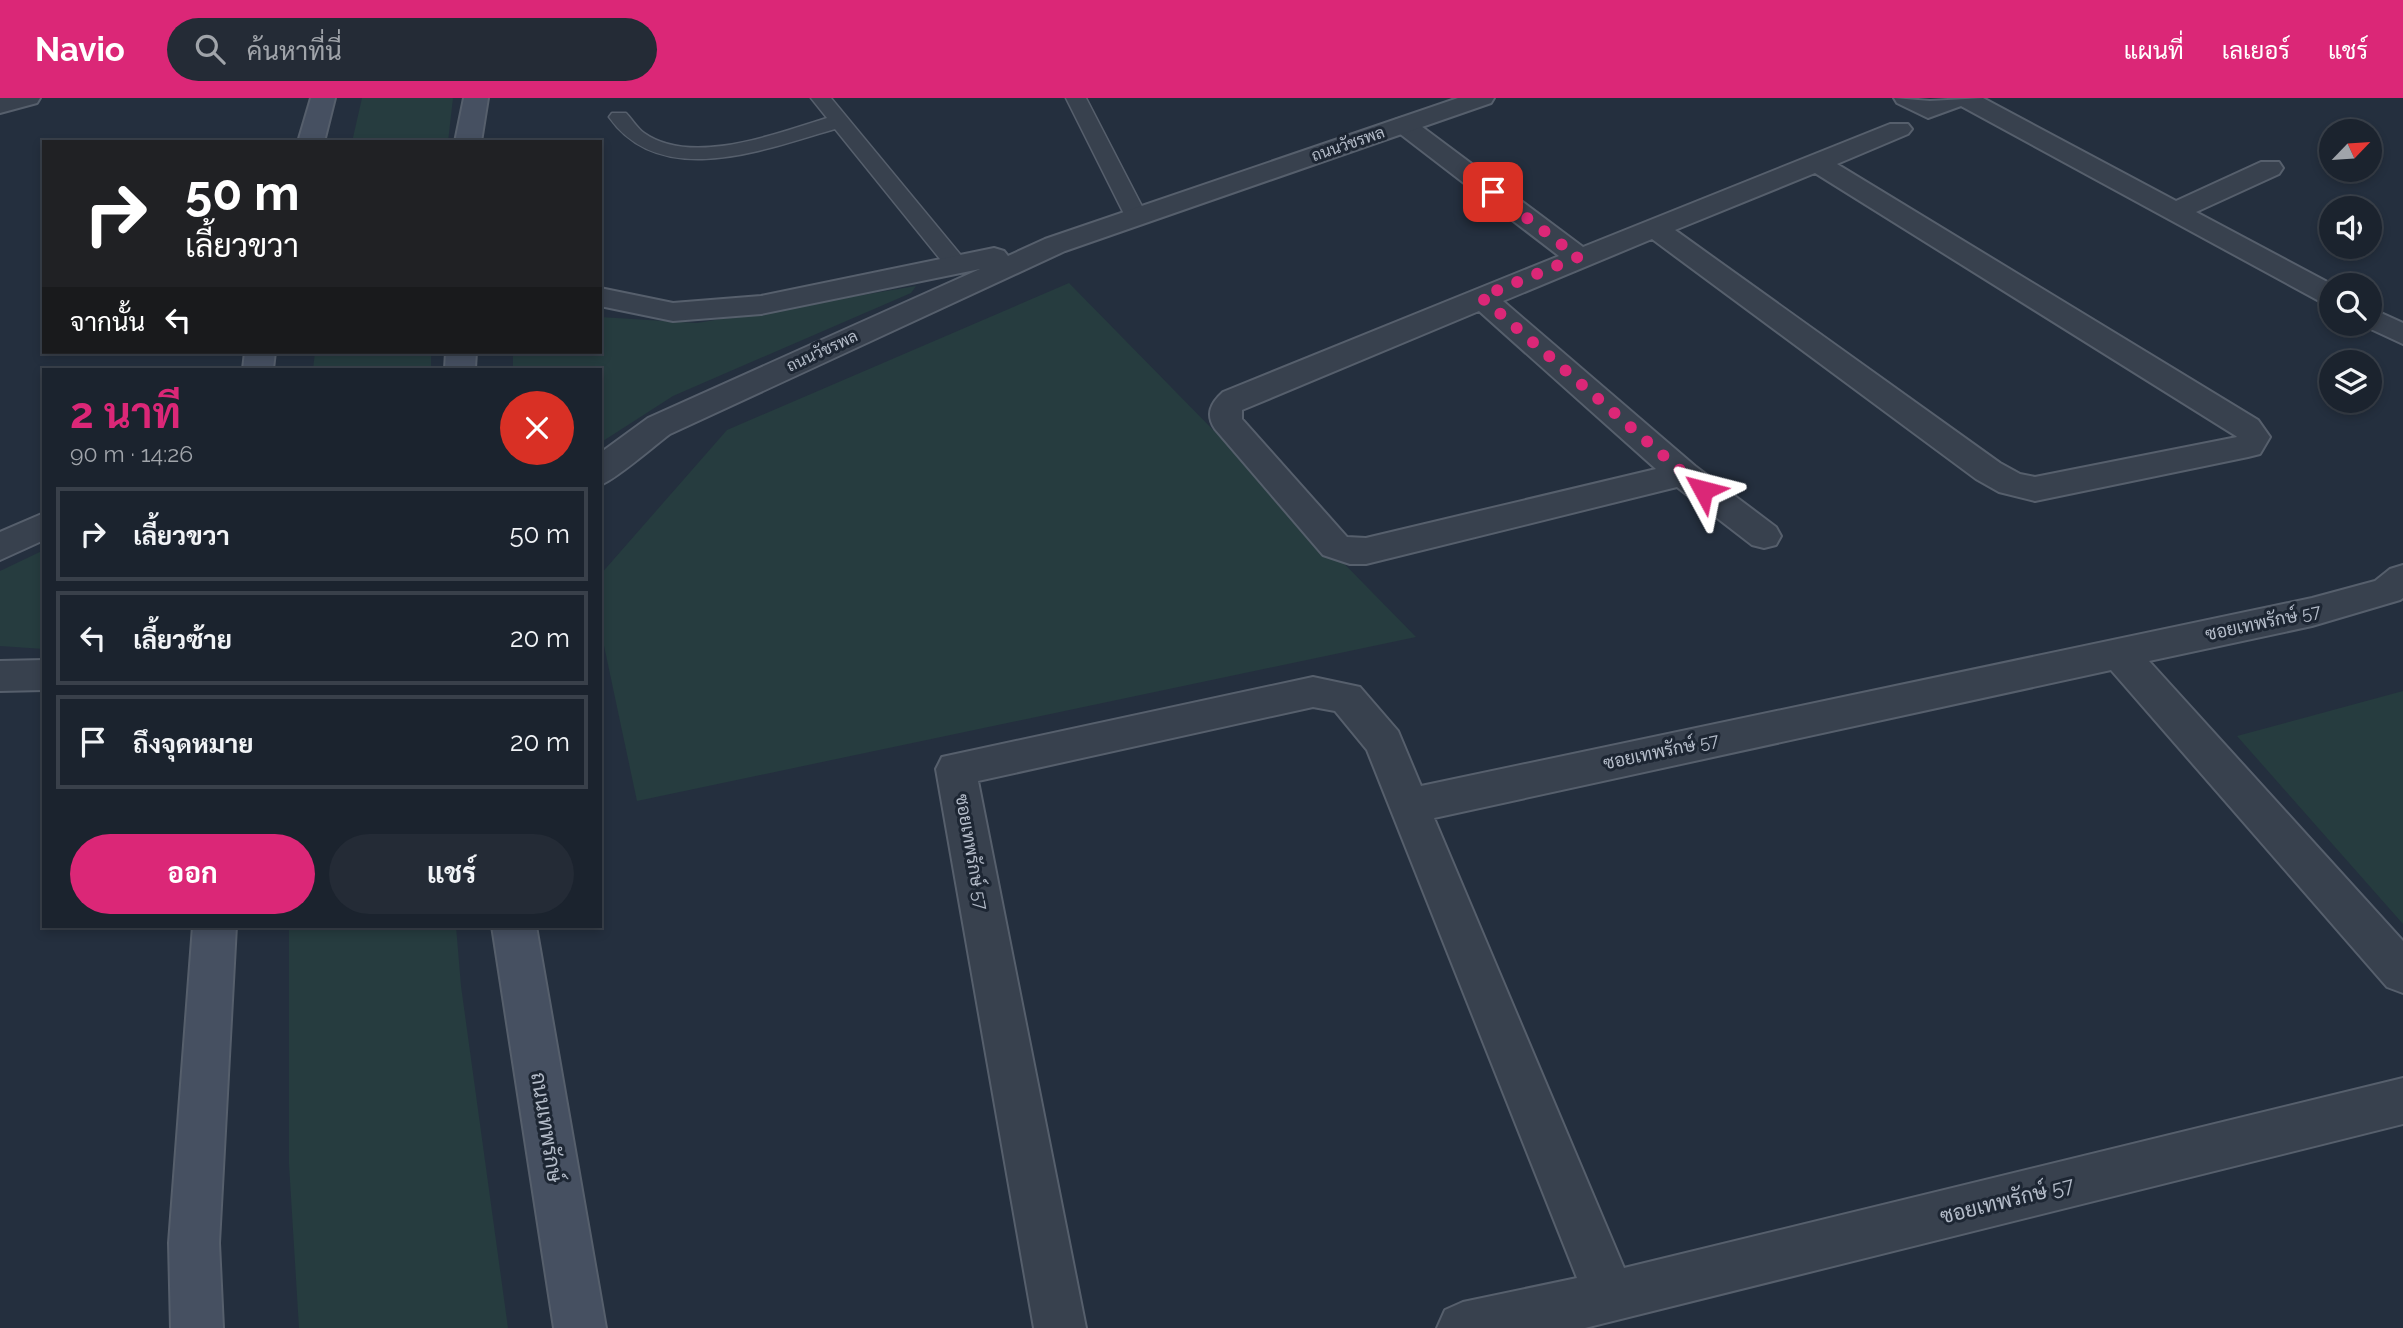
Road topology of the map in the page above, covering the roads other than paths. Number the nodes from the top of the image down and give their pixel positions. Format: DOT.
graph roads {
  1 [pos="28,98"];
  2 [pos="323,98"];
  3 [pos="476,98"];
  4 [pos="821,98"];
  5 [pos="1076,98"];
  6 [pos="1482,98"];
  7 [pos="1906,98"];
  8 [pos="1962,98"];
  9 [pos="0,105"];
  10 [pos="619,117"];
  11 [pos="840,121"];
  12 [pos="1404,125"];
  13 [pos="1899,129"];
  14 [pos="312,140"];
  15 [pos="468,140"];
  16 [pos="1815,162"];
  17 [pos="2270,168"];
  18 [pos="2174,212"];
  19 [pos="1137,218"];
  20 [pos="1653,227"];
  21 [pos="1055,245"];
  22 [pos="1578,257"];
  23 [pos="956,264"];
  24 [pos="2319,290"];
  25 [pos="602,297"];
  26 [pos="1481,297"];
  27 [pos="2382,324"];
  28 [pos="2403,335"];
  29 [pos="602,472"];
  30 [pos="1683,474"];
  31 [pos="42,526"];
  32 [pos="1764,536"];
  33 [pos="0,547"];
  34 [pos="2403,578"];
  35 [pos="2118,652"];
  36 [pos="42,675"];
  37 [pos="0,676"];
  38 [pos="1409,806"];
  39 [pos="214,928"];
  40 [pos="514,928"];
  41 [pos="2403,973"];
  42 [pos="2403,1101"];
  43 [pos="1610,1297"];
  44 [pos="197,1328"];
  45 [pos="580,1328"];
  46 [pos="1060,1328"];
  47 [pos="1463,1328"];
  1 -- 9 [label="street"];
  2 -- 14 [label="main road"];
  3 -- 15 [label="main road"];
  4 -- 11 [label="lane"];
  5 -- 19 [label="lane"];
  6 -- 12 [label="street, ถนนวัชรพล"];
  7 -- 8 [label="street"];
  8 -- 18 [label="street"];
  10 -- 11 [label="lane"];
  11 -- 23 [label="lane"];
  12 -- 19 [label="street, ถนนวัชรพล"];
  12 -- 22 [label="street"];
  13 -- 16 [label="street"];
  16 -- 20 [label="street"];
  16 -- 20 [label="street"];
  17 -- 18 [label="street"];
  18 -- 24 [label="street"];
  19 -- 21 [label="street, ถนนวัชรพล"];
  20 -- 22 [label="street"];
  21 -- 23 [label="street, ถนนวัชรพล"];
  21 -- 29 [label="street, ถนนวัชรพล"];
  22 -- 26 [label="street"];
  23 -- 25 [label="street, ถนนวัชรพล"];
  26 -- 30 [label="street"];
  26 -- 30 [label="street"];
  27 -- 28 [label="street"];
  30 -- 32 [label="street"];
  31 -- 33 [label="street"];
  34 -- 35 [label="street, ซอยเทพรักษ์ 57"];
  35 -- 38 [label="street, ซอยเทพรักษ์ 57"];
  35 -- 41 [label="street"];
  36 -- 37 [label="street"];
  38 -- 43 [label="street, ซอยเทพรักษ์ 57"];
  38 -- 46 [label="street, ซอยเทพรักษ์ 57"];
  39 -- 44 [label="main road"];
  40 -- 45 [label="main road, ถนนเทพรักษ์"];
  42 -- 43 [label="street, ซอยเทพรักษ์ 57"];
  43 -- 47 [label="street, ซอยเทพรักษ์ 57"];
}
